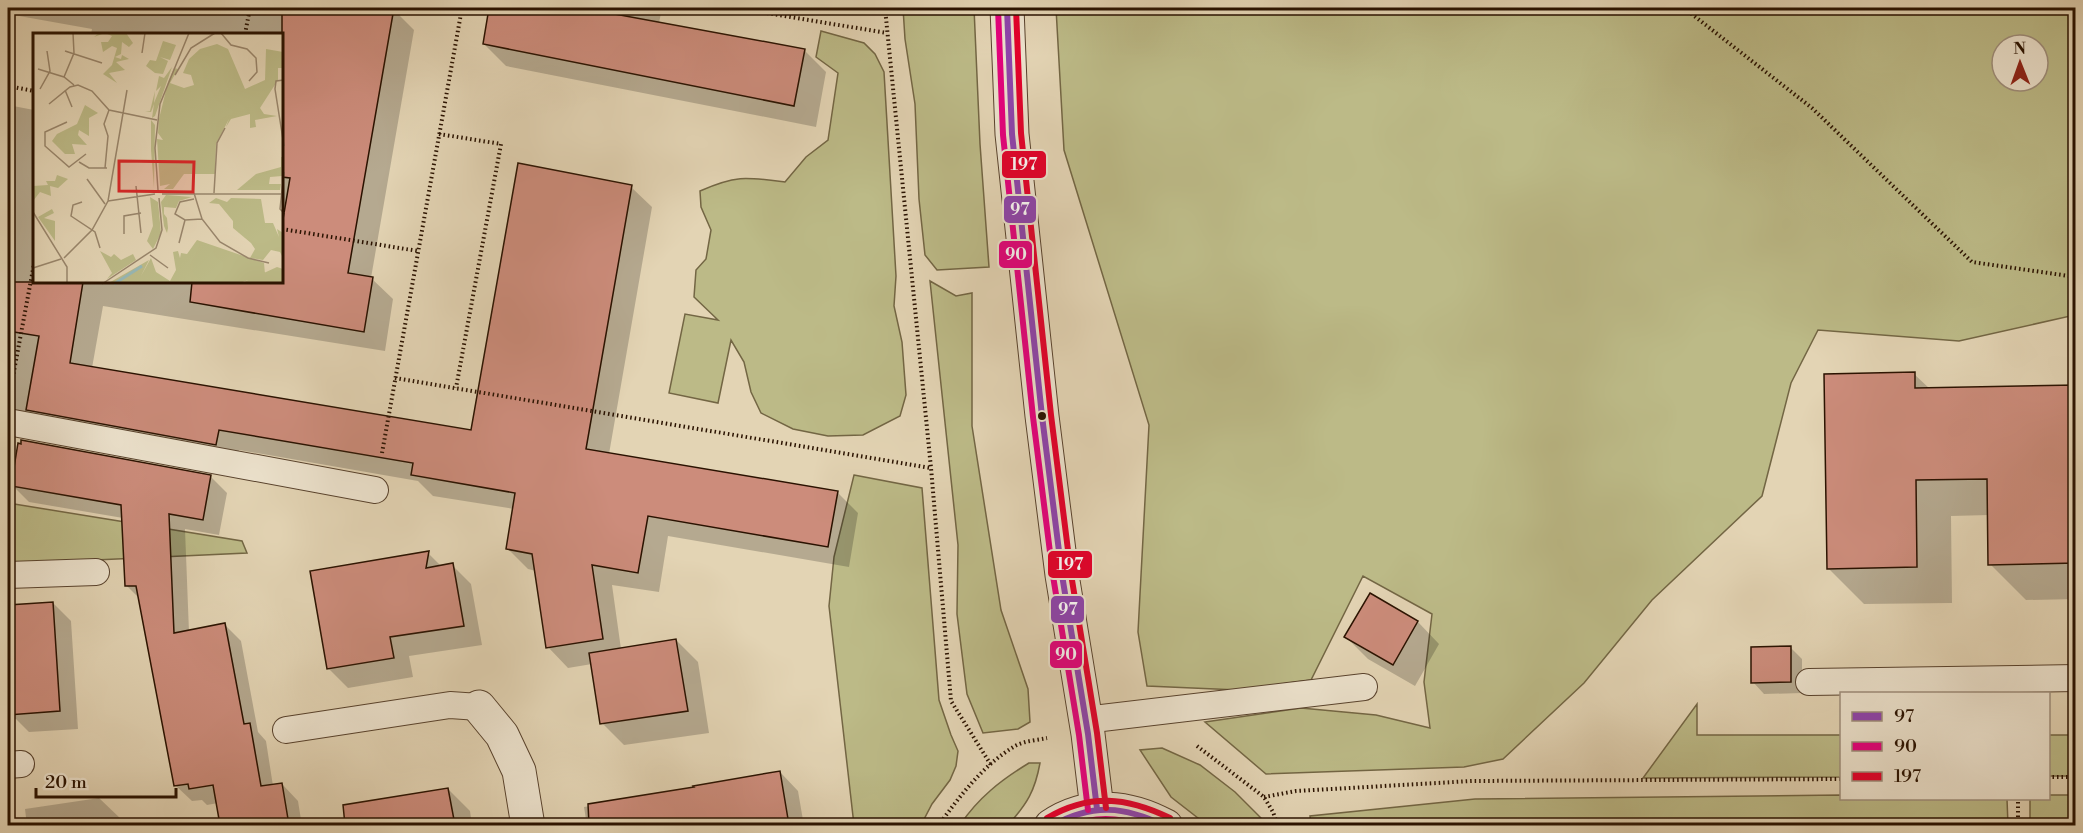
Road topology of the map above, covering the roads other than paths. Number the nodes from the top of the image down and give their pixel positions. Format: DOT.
graph roads {
  1 [pos="1007,8"];
  2 [pos="8,422"];
  3 [pos="375,490"];
  4 [pos="96,572"];
  5 [pos="8,575"];
  6 [pos="2076,678"];
  7 [pos="1809,682"];
  8 [pos="1364,687"];
  9 [pos="479,707"];
  10 [pos="1085,720"];
  11 [pos="286,730"];
  12 [pos="1097,809"];
  13 [pos="528,825"];
  14 [pos="1051,825"];
  15 [pos="1166,825"];
  1 -- 10 [label="street"];
  2 -- 3 [label="lane"];
  4 -- 5 [label="lane"];
  6 -- 7 [label="lane"];
  8 -- 10 [label="lane"];
  9 -- 11 [label="lane"];
  9 -- 13 [label="street"];
  10 -- 12 [label="street"];
  12 -- 14 [label="street"];
  12 -- 15 [label="street"];
}
